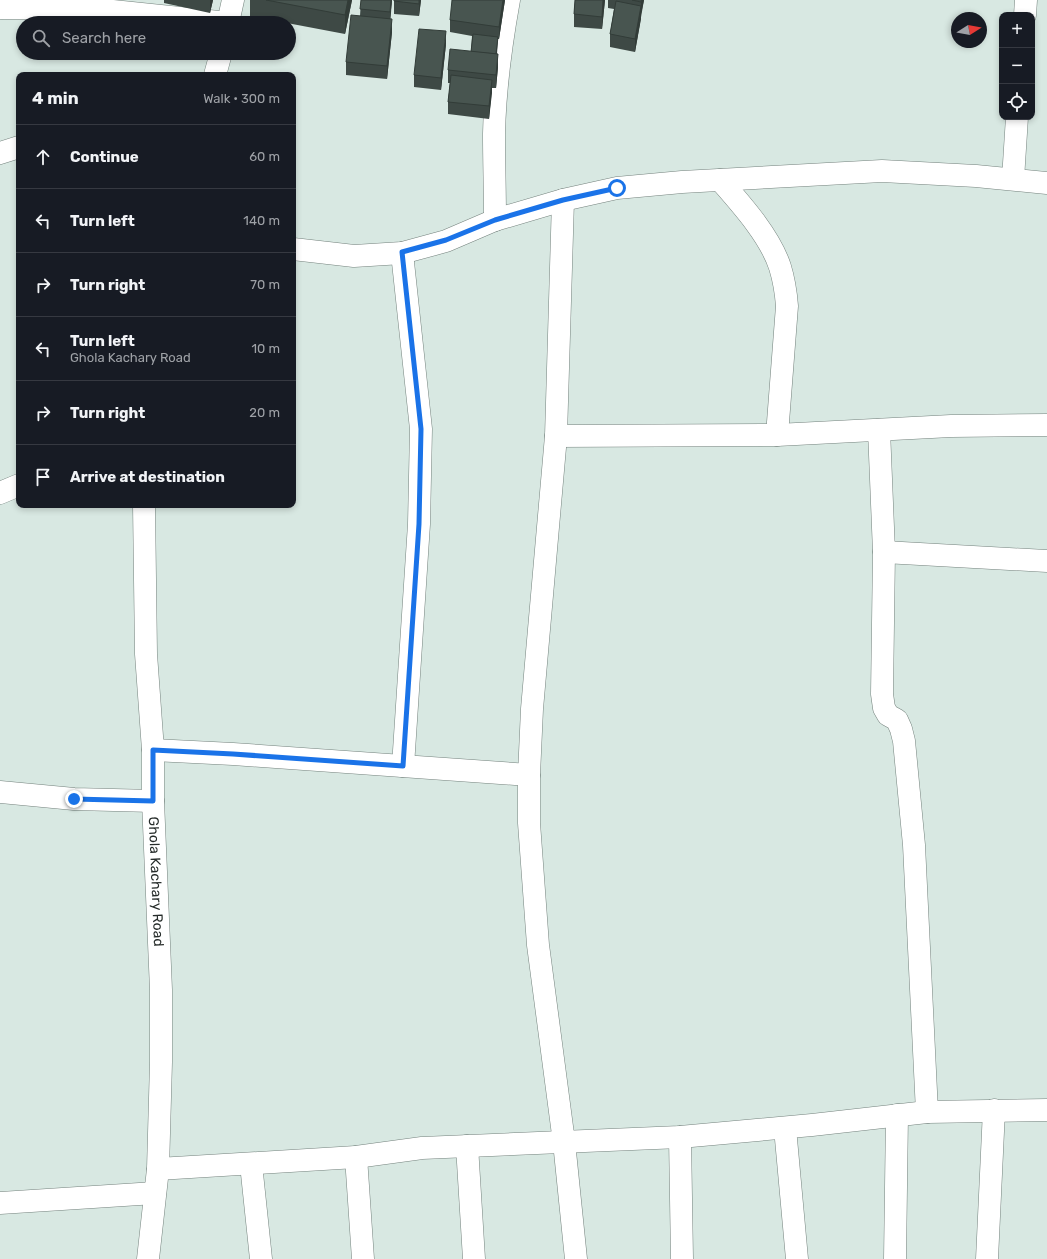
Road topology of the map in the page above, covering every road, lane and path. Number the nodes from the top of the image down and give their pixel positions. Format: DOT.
graph roads {
  1 [pos="233,0"];
  2 [pos="509,0"];
  3 [pos="1026,0"];
  4 [pos="42,4"];
  5 [pos="0,8"];
  6 [pos="1025,12"];
  7 [pos="161,16"];
  8 [pos="230,16"];
  9 [pos="219,60"];
  10 [pos="216,72"];
  11 [pos="1017,120"];
  12 [pos="16,148"];
  13 [pos="0,153"];
  14 [pos="1013,179"];
  15 [pos="720,180"];
  16 [pos="1047,183"];
  17 [pos="563,200"];
  18 [pos="495,220"];
  19 [pos="296,249"];
  20 [pos="402,252"];
  21 [pos="1047,425"];
  22 [pos="879,430"];
  23 [pos="777,435"];
  24 [pos="556,436"];
  25 [pos="16,487"];
  26 [pos="0,493"];
  27 [pos="144,508"];
  28 [pos="884,552"];
  29 [pos="1047,561"];
  30 [pos="153,750"];
  31 [pos="403,766"];
  32 [pos="529,775"];
  33 [pos="0,792"];
  34 [pos="153,801"];
  35 [pos="994,1110"];
  36 [pos="1047,1110"];
  37 [pos="927,1112"];
  38 [pos="897,1115"];
  39 [pos="785,1128"];
  40 [pos="680,1137"];
  41 [pos="564,1142"];
  42 [pos="467,1146"];
  43 [pos="356,1157"];
  44 [pos="251,1164"];
  45 [pos="158,1169"];
  46 [pos="155,1193"];
  47 [pos="0,1203"];
  48 [pos="148,1259"];
  49 [pos="261,1259"];
  50 [pos="363,1259"];
  51 [pos="474,1259"];
  52 [pos="576,1259"];
  53 [pos="682,1259"];
  54 [pos="797,1259"];
  55 [pos="895,1259"];
  56 [pos="987,1259"];
  1 -- 8 [label="street"];
  2 -- 18 [label="street"];
  3 -- 6 [label="street"];
  4 -- 5 [label="street"];
  4 -- 7 [label="street"];
  9 -- 10 [label="street"];
  11 -- 14 [label="street"];
  12 -- 13 [label="street"];
  14 -- 15 [label="street"];
  14 -- 16 [label="street"];
  15 -- 17 [label="street"];
  15 -- 23 [label="street"];
  17 -- 18 [label="street"];
  17 -- 24 [label="street"];
  18 -- 20 [label="street"];
  19 -- 20 [label="street"];
  20 -- 31 [label="street"];
  21 -- 22 [label="street"];
  22 -- 23 [label="street"];
  22 -- 28 [label="street"];
  23 -- 24 [label="street"];
  24 -- 32 [label="street"];
  25 -- 26 [label="street"];
  27 -- 30 [label="street, Ghola Kachary Road"];
  28 -- 29 [label="street"];
  28 -- 37 [label="street"];
  30 -- 31 [label="street"];
  30 -- 34 [label="street, Ghola Kachary Road"];
  31 -- 32 [label="street"];
  32 -- 41 [label="street"];
  33 -- 34 [label="street"];
  34 -- 45 [label="street, Ghola Kachary Road"];
  35 -- 36 [label="street"];
  35 -- 37 [label="street"];
  35 -- 56 [label="street"];
  37 -- 38 [label="street"];
  38 -- 39 [label="street"];
  38 -- 55 [label="street"];
  39 -- 40 [label="street"];
  39 -- 54 [label="street"];
  40 -- 41 [label="street"];
  40 -- 53 [label="street"];
  41 -- 42 [label="street"];
  41 -- 52 [label="street"];
  42 -- 43 [label="street"];
  42 -- 51 [label="street"];
  43 -- 44 [label="street"];
  43 -- 50 [label="street"];
  44 -- 45 [label="street"];
  44 -- 49 [label="street"];
  45 -- 46 [label="street, Ghola Kachary Road"];
  46 -- 47 [label="street"];
  46 -- 48 [label="street, Ghola Kachary Road"];
}
